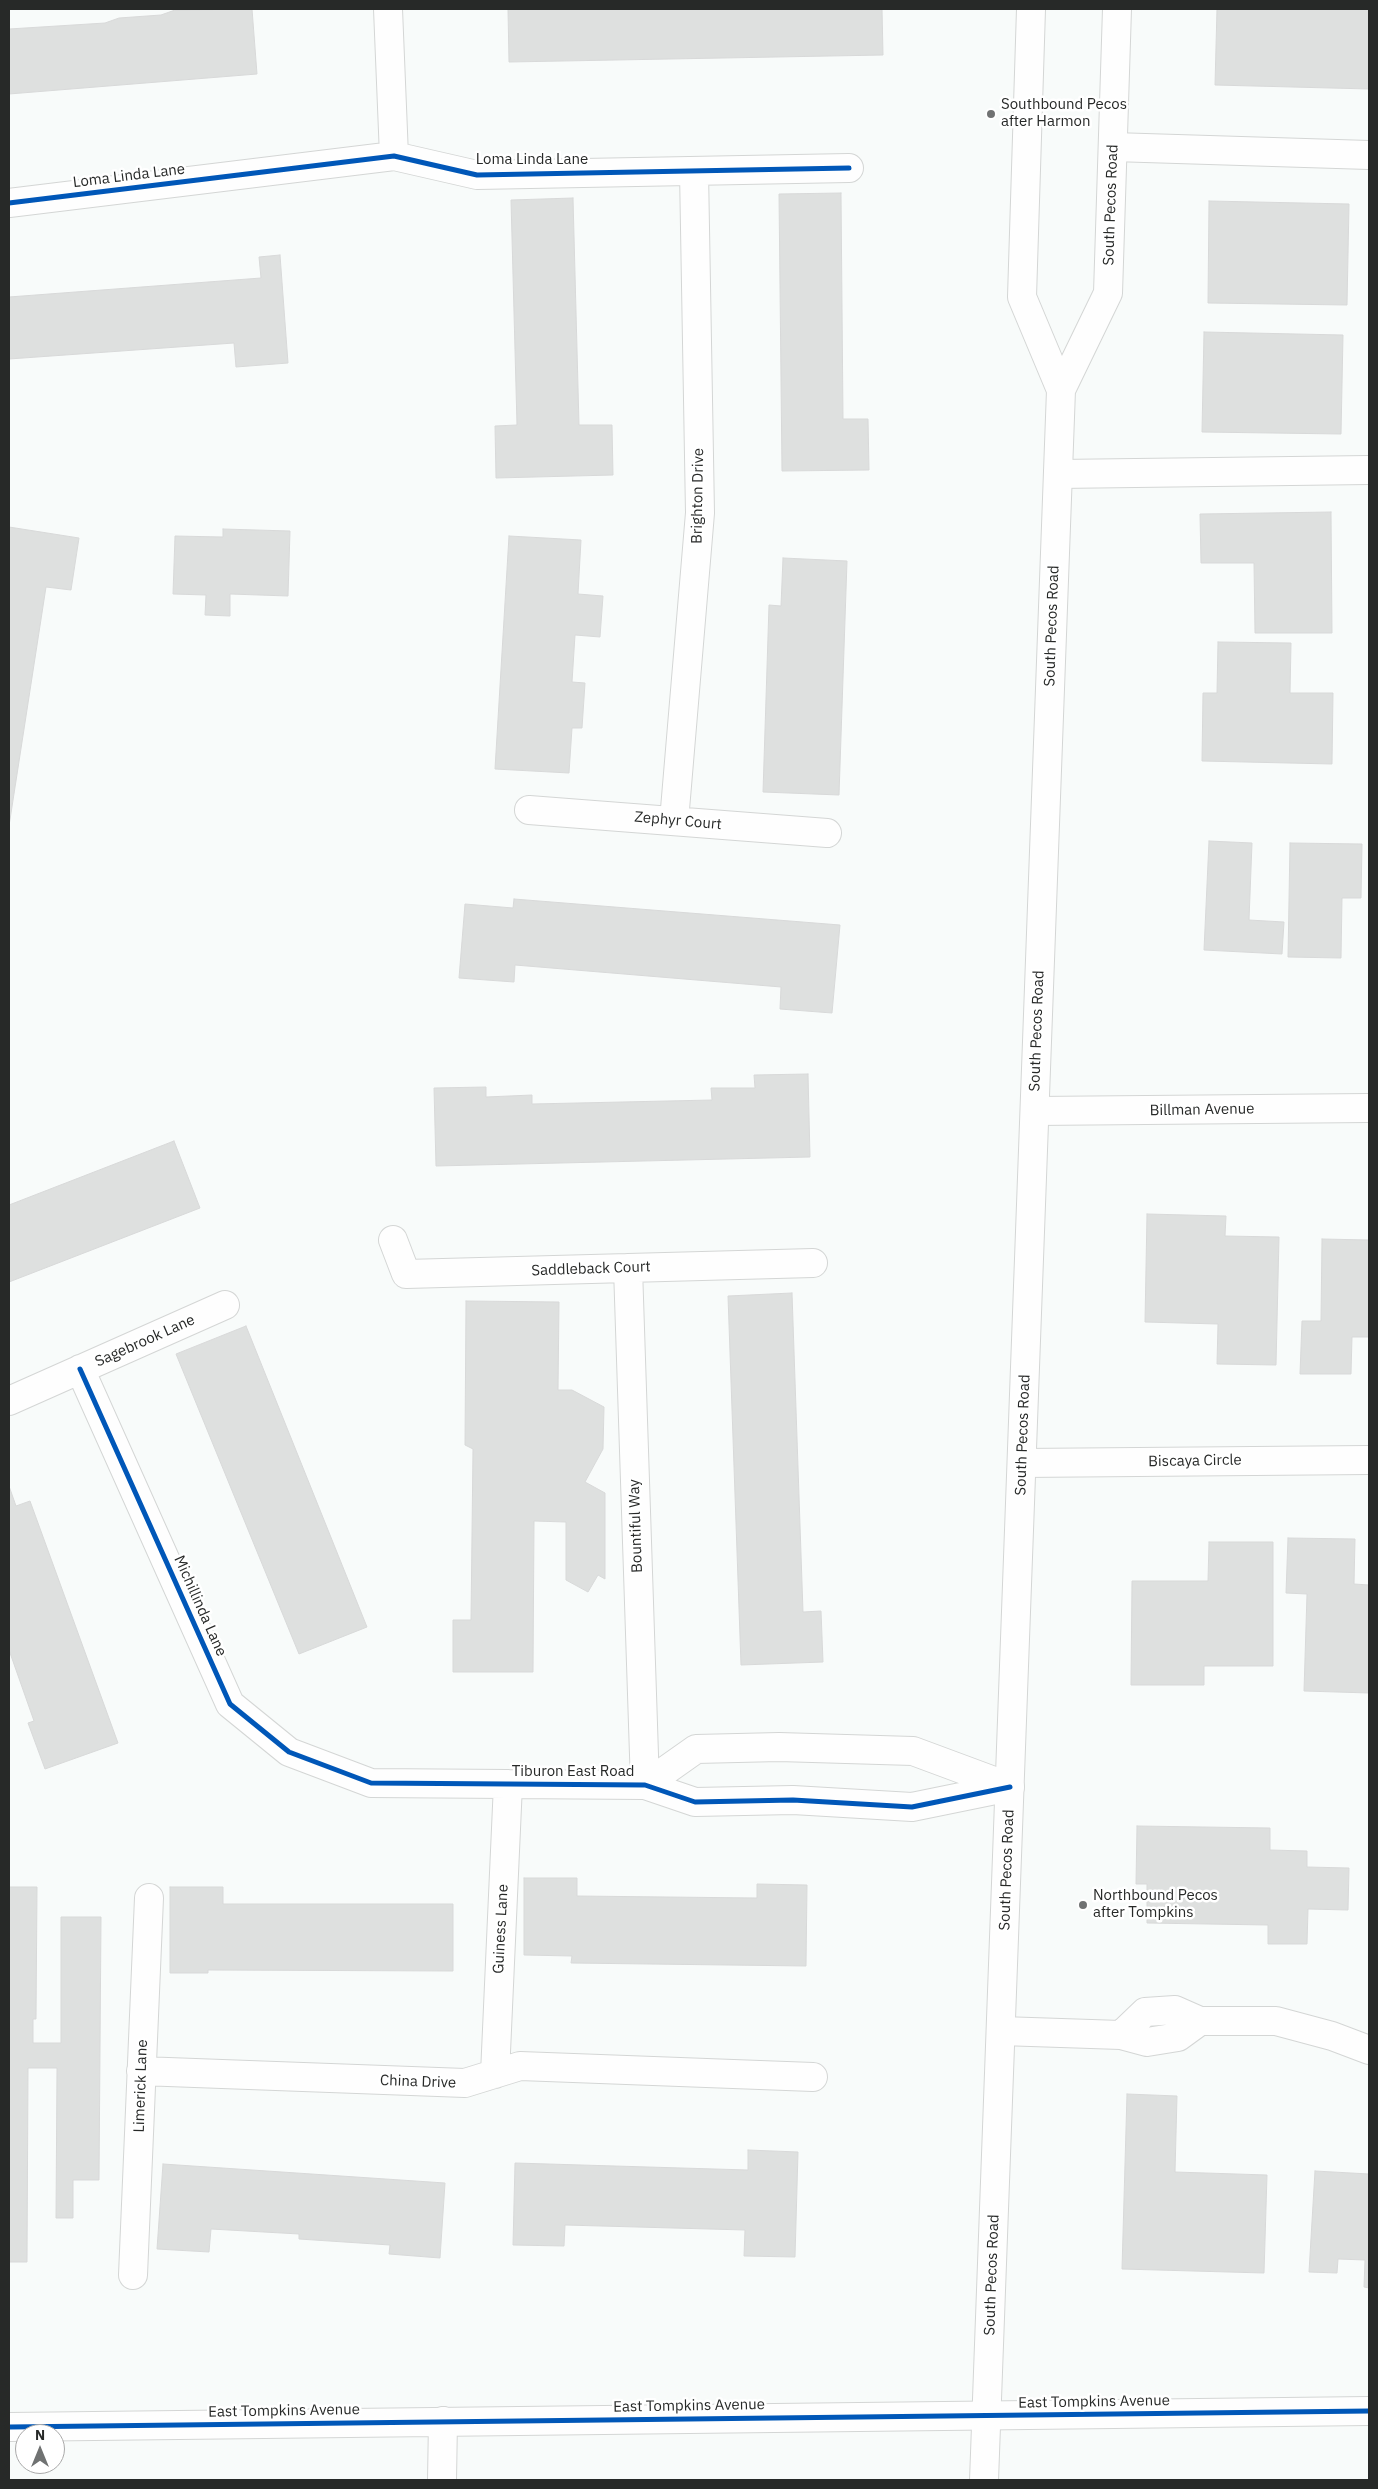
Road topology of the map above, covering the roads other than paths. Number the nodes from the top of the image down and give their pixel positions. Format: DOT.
graph roads {
  1 [pos="388,9"];
  2 [pos="1030,9"];
  3 [pos="1117,9"];
  4 [pos="1113,147"];
  5 [pos="1369,155"];
  6 [pos="394,156"];
  7 [pos="849,168"];
  8 [pos="694,171"];
  9 [pos="9,202"];
  10 [pos="1061,390"];
  11 [pos="1369,470"];
  12 [pos="1058,474"];
  13 [pos="529,810"];
  14 [pos="674,821"];
  15 [pos="827,833"];
  16 [pos="1369,1108"];
  17 [pos="1034,1111"];
  18 [pos="392,1240"];
  19 [pos="813,1263"];
  20 [pos="628,1268"];
  21 [pos="226,1305"];
  22 [pos="80,1369"];
  23 [pos="9,1401"];
  24 [pos="1369,1460"];
  25 [pos="1022,1463"];
  26 [pos="371,1783"];
  27 [pos="508,1784"];
  28 [pos="645,1785"];
  29 [pos="1010,1787"];
  30 [pos="149,1898"];
  31 [pos="1001,2031"];
  32 [pos="1369,2050"];
  33 [pos="141,2071"];
  34 [pos="495,2074"];
  35 [pos="813,2076"];
  36 [pos="133,2275"];
  37 [pos="1369,2411"];
  38 [pos="986,2415"];
  39 [pos="443,2422"];
  40 [pos="9,2427"];
  41 [pos="442,2480"];
  42 [pos="984,2480"];
  1 -- 6 [label="street"];
  2 -- 10 [label="street, South Pecos Road"];
  3 -- 4 [label="street, South Pecos Road"];
  4 -- 5 [label="street"];
  4 -- 10 [label="street, South Pecos Road"];
  6 -- 8 [label="street, Loma Linda Lane"];
  6 -- 9 [label="street, Loma Linda Lane"];
  7 -- 8 [label="street, Loma Linda Lane"];
  8 -- 14 [label="street, Brighton Drive"];
  10 -- 12 [label="street, South Pecos Road"];
  11 -- 12 [label="street"];
  12 -- 17 [label="street, South Pecos Road"];
  13 -- 14 [label="street, Zephyr Court"];
  14 -- 15 [label="street, Zephyr Court"];
  16 -- 17 [label="street, Billman Avenue"];
  17 -- 25 [label="street, South Pecos Road"];
  18 -- 20 [label="street, Saddleback Court"];
  19 -- 20 [label="street, Saddleback Court"];
  20 -- 28 [label="street, Bountiful Way"];
  21 -- 22 [label="street, Sagebrook Lane"];
  22 -- 23 [label="street, Sagebrook Lane"];
  22 -- 26 [label="street, Michillinda Lane"];
  24 -- 25 [label="street, Biscaya Circle"];
  25 -- 29 [label="street, South Pecos Road"];
  26 -- 27 [label="street, Tiburon East Road"];
  27 -- 28 [label="street, Tiburon East Road"];
  27 -- 34 [label="street, Guiness Lane"];
  28 -- 29 [label="street, Tiburon East Road"];
  28 -- 29 [label="street, Tiburon East Road"];
  29 -- 31 [label="street, South Pecos Road"];
  30 -- 33 [label="street, Limerick Lane"];
  31 -- 32 [label="street"];
  31 -- 38 [label="street, South Pecos Road"];
  33 -- 34 [label="street, China Drive"];
  33 -- 36 [label="street, Limerick Lane"];
  34 -- 35 [label="street, China Drive"];
  37 -- 38 [label="street, East Tompkins Avenue"];
  38 -- 39 [label="street, East Tompkins Avenue"];
  38 -- 42 [label="street, South Pecos Road"];
  39 -- 40 [label="street, East Tompkins Avenue"];
  39 -- 41 [label="street"];
}
